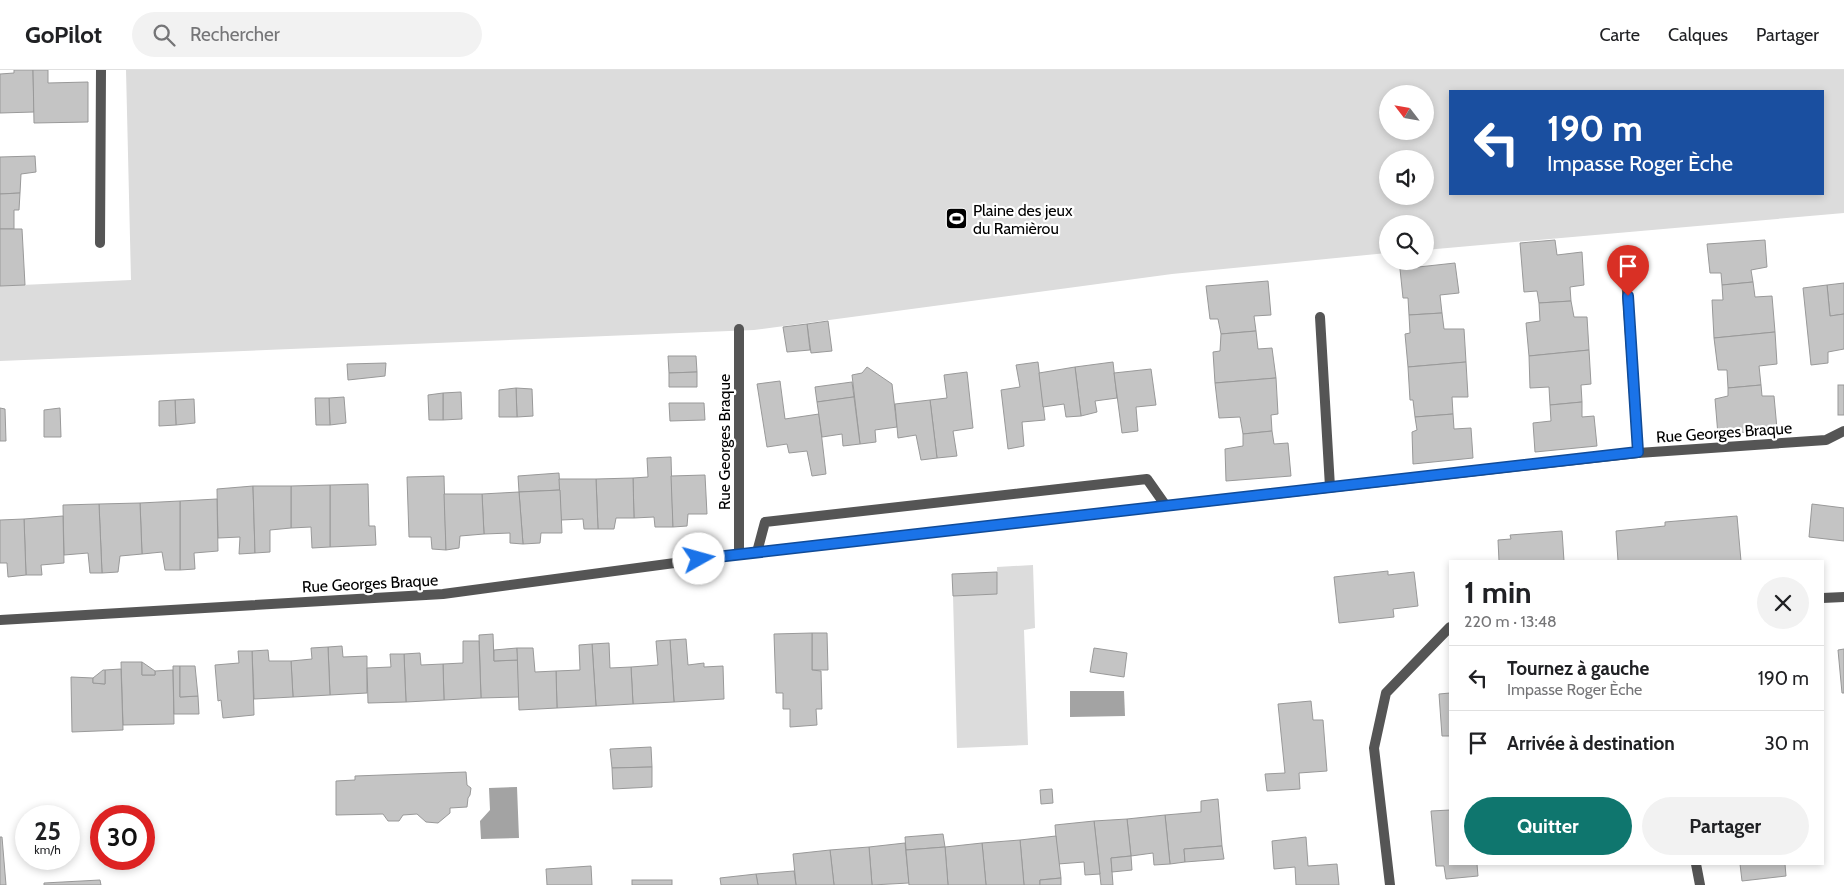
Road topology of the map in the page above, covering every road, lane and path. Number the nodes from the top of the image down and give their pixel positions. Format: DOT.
graph roads {
  1 [pos="101,70"];
  2 [pos="100,243"];
  3 [pos="1626,277"];
  4 [pos="1320,318"];
  5 [pos="739,329"];
  6 [pos="1844,431"];
  7 [pos="1638,452"];
  8 [pos="1330,487"];
  9 [pos="1166,506"];
  10 [pos="757,552"];
  11 [pos="739,554"];
  12 [pos="1844,597"];
  13 [pos="1824,598"];
  14 [pos="0,620"];
  15 [pos="1449,628"];
  16 [pos="1696,865"];
  17 [pos="1390,885"];
  18 [pos="1700,885"];
  1 -- 2 [label="street"];
  3 -- 7 [label="street"];
  4 -- 8 [label="street"];
  5 -- 11 [label="street, Rue Georges Braque"];
  6 -- 7 [label="street, Rue Georges Braque"];
  7 -- 8 [label="street, Rue Georges Braque"];
  8 -- 9 [label="street, Rue Georges Braque"];
  9 -- 10 [label="street, Rue Georges Braque"];
  9 -- 10 [label="street"];
  10 -- 11 [label="street, Rue Georges Braque"];
  11 -- 14 [label="street, Rue Georges Braque"];
  12 -- 13 [label="street"];
  15 -- 17 [label="street"];
  16 -- 18 [label="street"];
}
